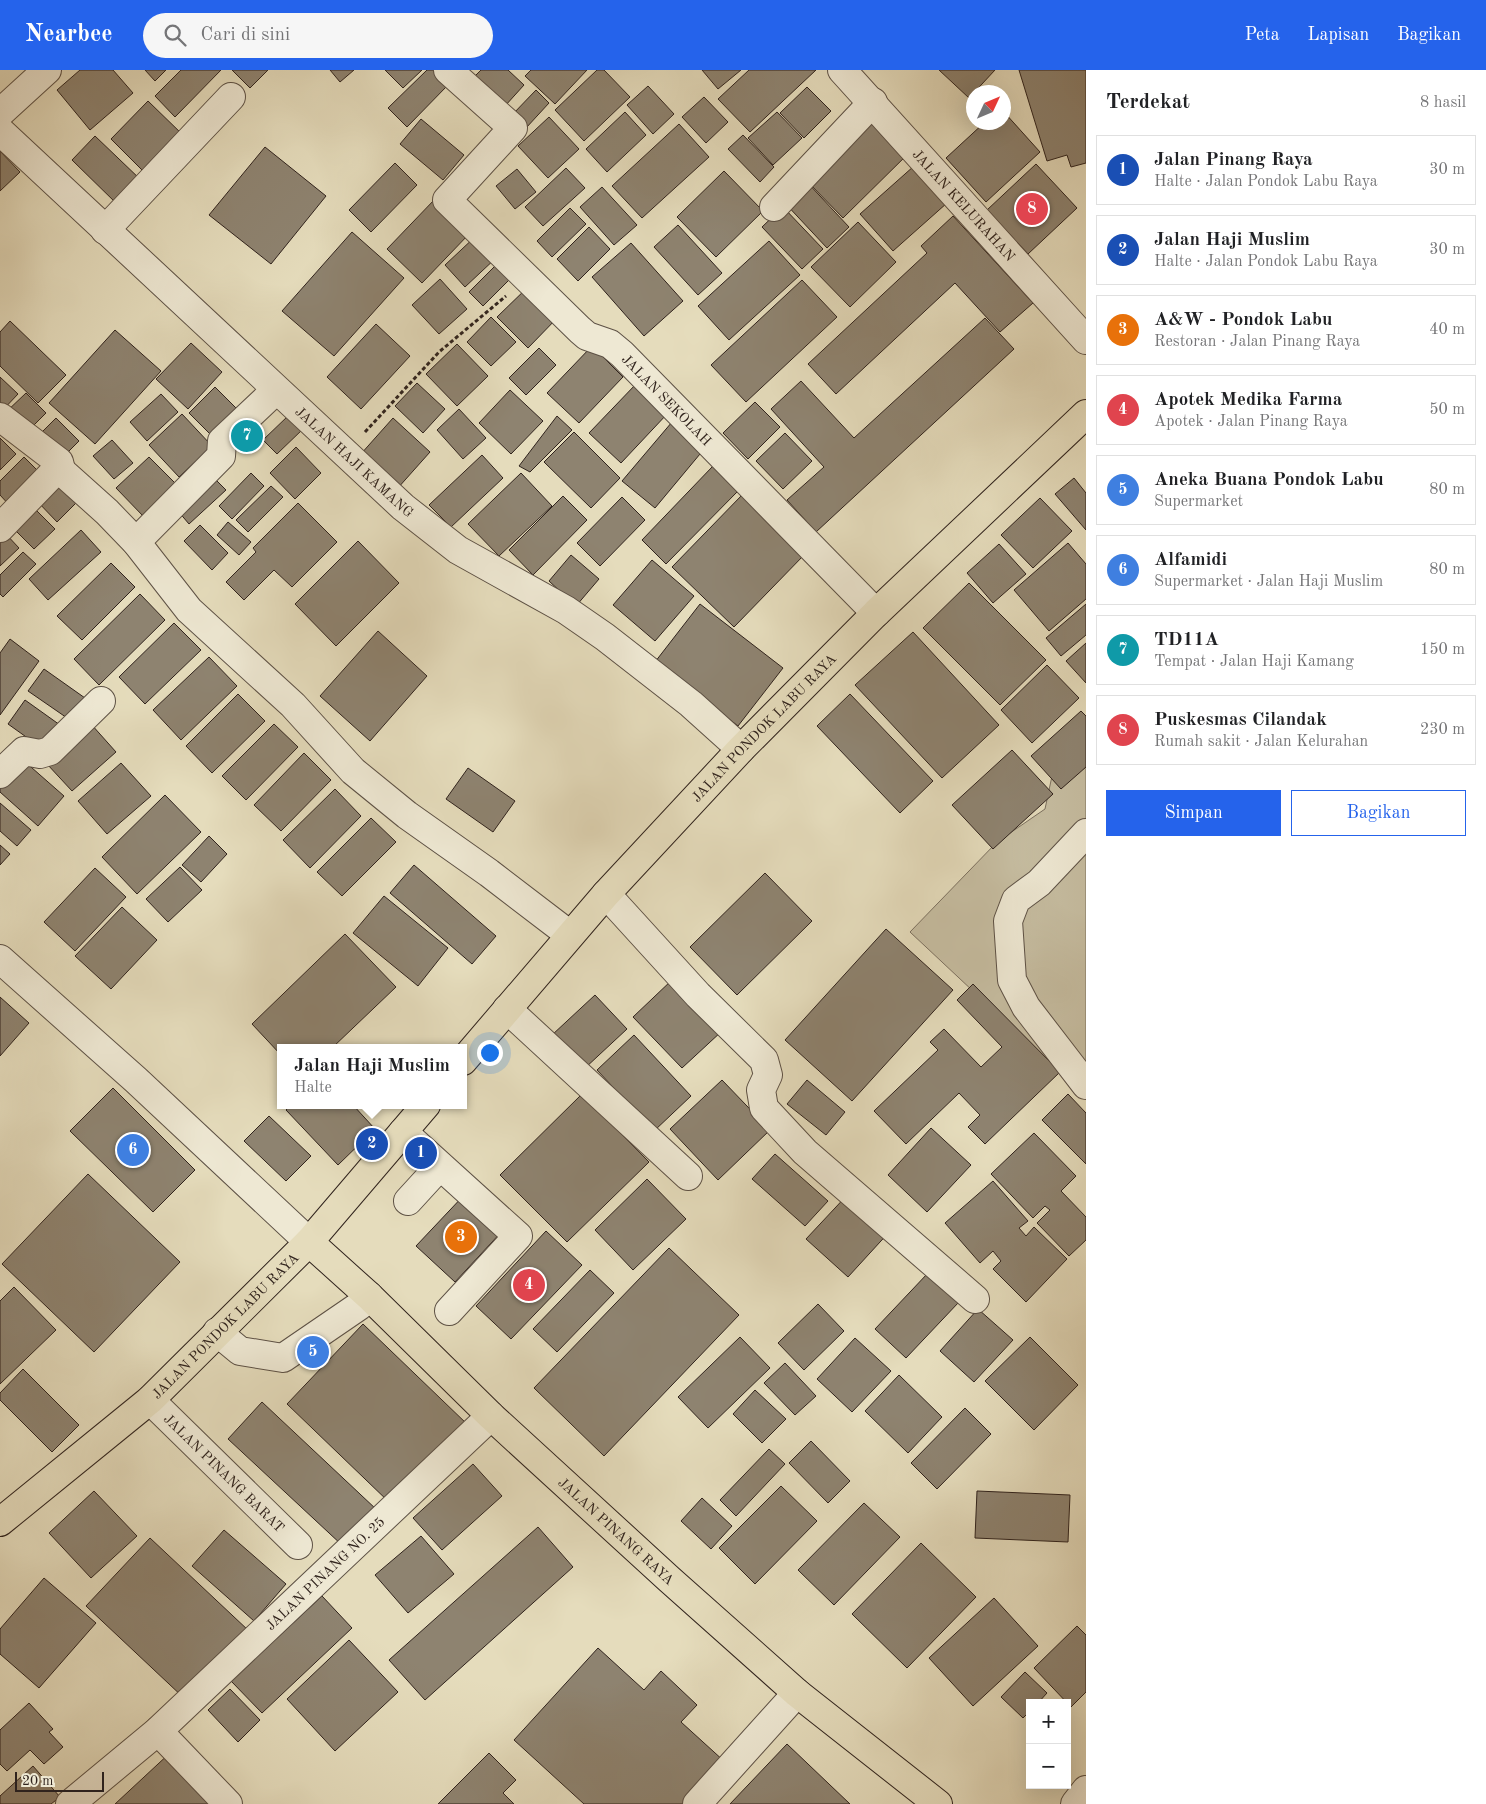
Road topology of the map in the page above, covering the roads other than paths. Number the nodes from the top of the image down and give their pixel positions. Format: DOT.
graph roads {
  1 [pos="47,70"];
  2 [pos="448,70"];
  3 [pos="842,70"];
  4 [pos="231,97"];
  5 [pos="873,102"];
  6 [pos="0,113"];
  7 [pos="0,132"];
  8 [pos="774,206"];
  9 [pos="105,230"];
  10 [pos="1086,340"];
  11 [pos="276,390"];
  12 [pos="1086,414"];
  13 [pos="0,417"];
  14 [pos="59,469"];
  15 [pos="0,528"];
  16 [pos="136,542"];
  17 [pos="876,613"];
  18 [pos="102,701"];
  19 [pos="741,749"];
  20 [pos="0,774"];
  21 [pos="1086,833"];
  22 [pos="606,894"];
  23 [pos="570,935"];
  24 [pos="0,959"];
  25 [pos="508,1010"];
  26 [pos="467,1056"];
  27 [pos="1086,1085"];
  28 [pos="423,1109"];
  29 [pos="403,1132"];
  30 [pos="440,1166"];
  31 [pos="688,1176"];
  32 [pos="408,1201"];
  33 [pos="310,1242"];
  34 [pos="278,1273"];
  35 [pos="346,1274"];
  36 [pos="369,1296"];
  37 [pos="975,1300"];
  38 [pos="449,1311"];
  39 [pos="217,1332"];
  40 [pos="150,1400"];
  41 [pos="491,1416"];
  42 [pos="0,1522"];
  43 [pos="298,1545"];
  44 [pos="797,1693"];
  45 [pos="158,1731"];
  46 [pos="1086,1790"];
  47 [pos="70,1804"];
  48 [pos="228,1804"];
  49 [pos="697,1804"];
  50 [pos="938,1804"];
  51 [pos="1075,1804"];
  1 -- 6 [label="street"];
  2 -- 17 [label="street, JALAN SEKOLAH"];
  3 -- 5 [label="street, JALAN KELURAHAN"];
  4 -- 9 [label="street"];
  5 -- 8 [label="street"];
  5 -- 10 [label="street, JALAN KELURAHAN"];
  7 -- 9 [label="street, JALAN HAJI KAMANG"];
  9 -- 11 [label="street, JALAN HAJI KAMANG"];
  11 -- 16 [label="street"];
  11 -- 19 [label="street, JALAN HAJI KAMANG"];
  12 -- 17 [label="main road, JALAN PONDOK LABU RAYA"];
  13 -- 14 [label="street"];
  14 -- 15 [label="street"];
  14 -- 16 [label="street"];
  16 -- 23 [label="street"];
  17 -- 19 [label="main road, JALAN PONDOK LABU RAYA"];
  18 -- 20 [label="street"];
  19 -- 22 [label="main road, JALAN PONDOK LABU RAYA"];
  21 -- 27 [label="street"];
  22 -- 23 [label="main road, JALAN PONDOK LABU RAYA"];
  22 -- 37 [label="street"];
  23 -- 25 [label="main road, JALAN PONDOK LABU RAYA"];
  24 -- 33 [label="street"];
  25 -- 26 [label="main road, JALAN PONDOK LABU RAYA"];
  25 -- 31 [label="street"];
  28 -- 29 [label="main road, JALAN PONDOK LABU RAYA"];
  29 -- 30 [label="street"];
  29 -- 33 [label="main road, JALAN PONDOK LABU RAYA"];
  30 -- 32 [label="street"];
  30 -- 38 [label="street"];
  33 -- 34 [label="main road, JALAN PONDOK LABU RAYA"];
  33 -- 35 [label="main road, JALAN PINANG RAYA"];
  34 -- 35 [label="main road"];
  34 -- 39 [label="main road, JALAN PONDOK LABU RAYA"];
  35 -- 36 [label="main road, JALAN PINANG RAYA"];
  36 -- 39 [label="street"];
  36 -- 41 [label="main road, JALAN PINANG RAYA"];
  39 -- 40 [label="main road, JALAN PONDOK LABU RAYA"];
  40 -- 42 [label="main road, JALAN PONDOK LABU RAYA"];
  40 -- 43 [label="street, JALAN PINANG BARAT"];
  41 -- 44 [label="main road, JALAN PINANG RAYA"];
  41 -- 45 [label="street, JALAN PINANG NO. 25"];
  44 -- 49 [label="street"];
  44 -- 50 [label="main road, JALAN PINANG RAYA"];
  45 -- 47 [label="street, JALAN PINANG NO. 25"];
  45 -- 48 [label="street"];
  46 -- 51 [label="street"];
}
